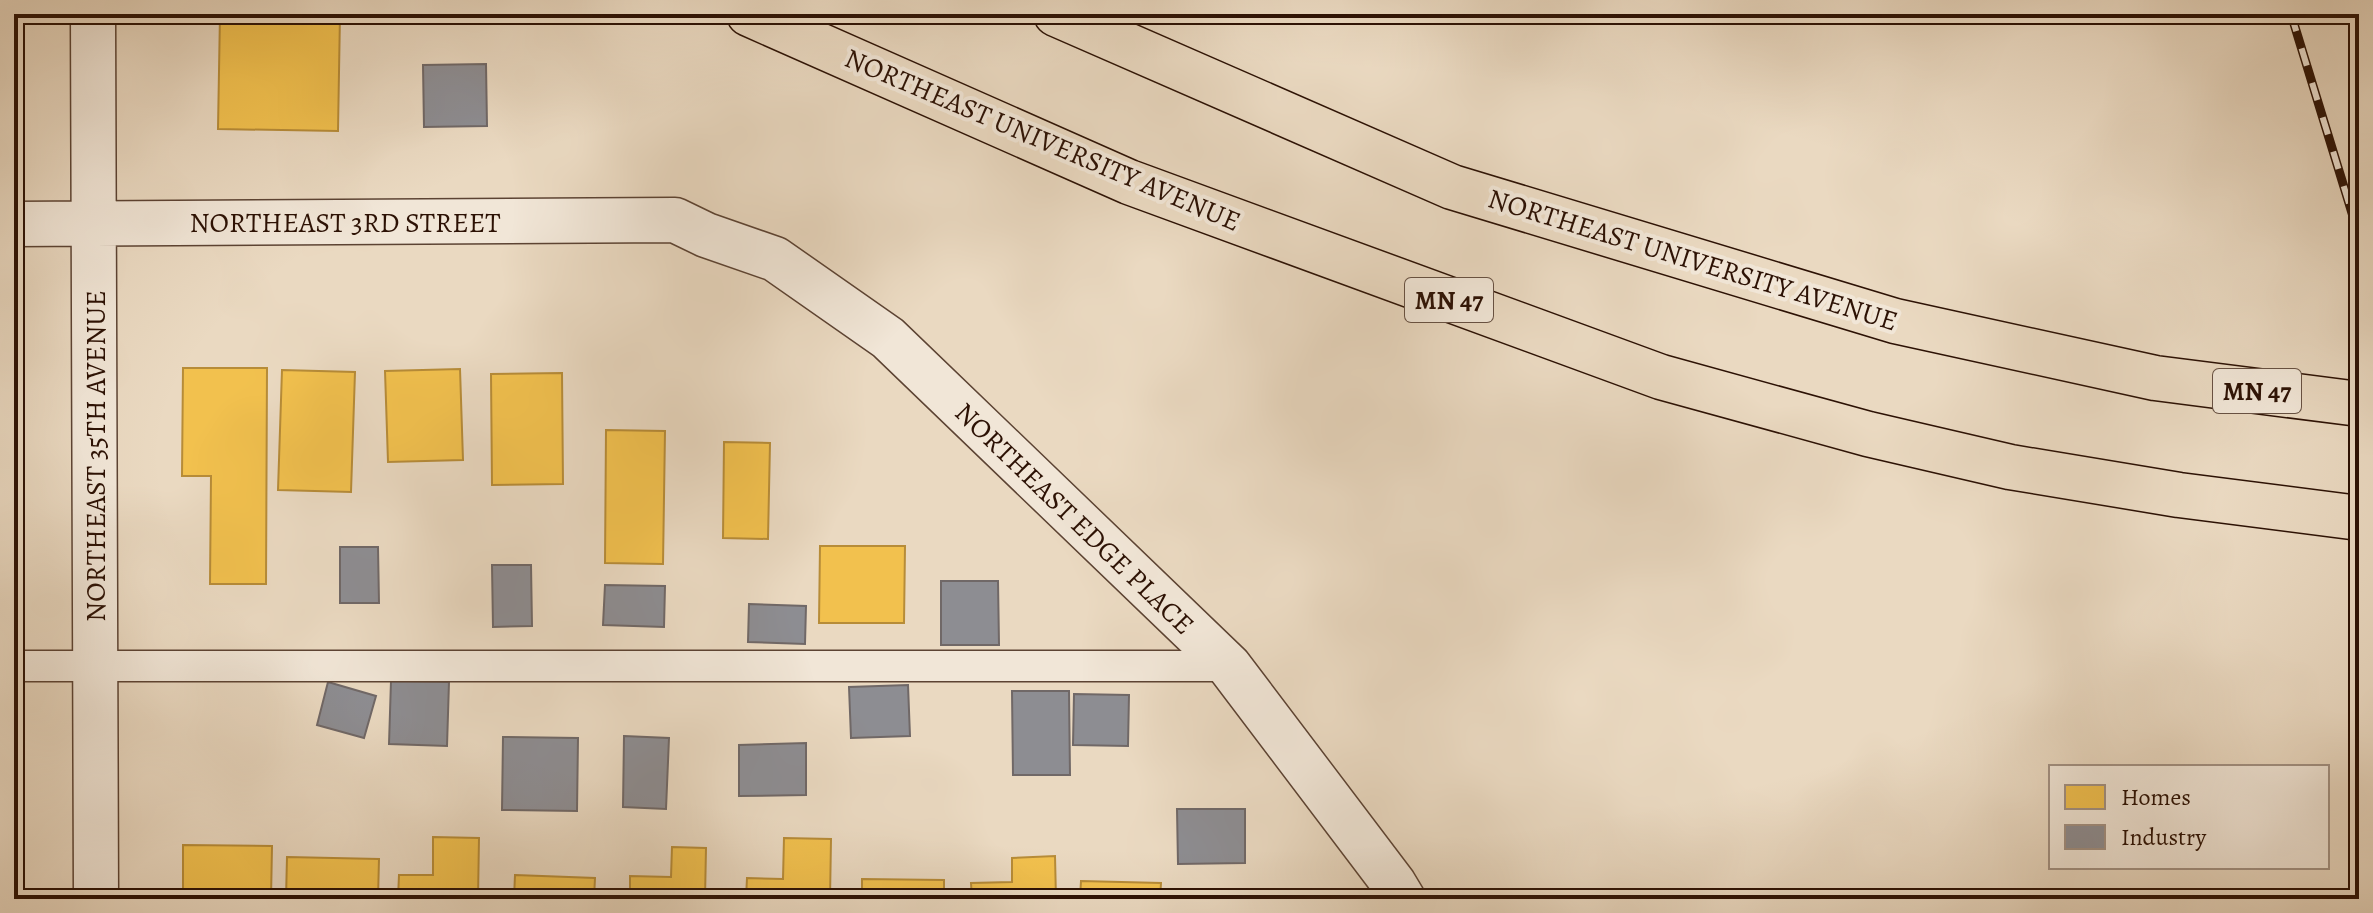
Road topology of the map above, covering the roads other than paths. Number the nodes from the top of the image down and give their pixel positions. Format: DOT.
graph roads {
  1 [pos="93,14"];
  2 [pos="749,14"];
  3 [pos="1056,14"];
  4 [pos="1112,14"];
  5 [pos="1218,84"];
  6 [pos="675,220"];
  7 [pos="14,224"];
  8 [pos="94,224"];
  9 [pos="2359,404"];
  10 [pos="2359,518"];
  11 [pos="14,666"];
  12 [pos="95,666"];
  13 [pos="1229,666"];
  14 [pos="96,899"];
  15 [pos="1403,899"];
  1 -- 8 [label="street, NORTHEAST 35TH AVENUE"];
  2 -- 10 [label="main road, NORTHEAST UNIVERSITY AVENUE / MN 47"];
  3 -- 5 [label="main road, NORTHEAST UNIVERSITY AVENUE / MN 47"];
  4 -- 5 [label="main road"];
  5 -- 9 [label="main road, NORTHEAST UNIVERSITY AVENUE / MN 47"];
  6 -- 8 [label="street, NORTHEAST 3RD STREET"];
  6 -- 13 [label="street, NORTHEAST EDGE PLACE"];
  7 -- 8 [label="street, NORTHEAST 3RD STREET"];
  8 -- 12 [label="street, NORTHEAST 35TH AVENUE"];
  11 -- 12 [label="lane"];
  12 -- 13 [label="lane"];
  12 -- 14 [label="street, NORTHEAST 35TH AVENUE"];
  13 -- 15 [label="street, NORTHEAST EDGE PLACE"];
}
